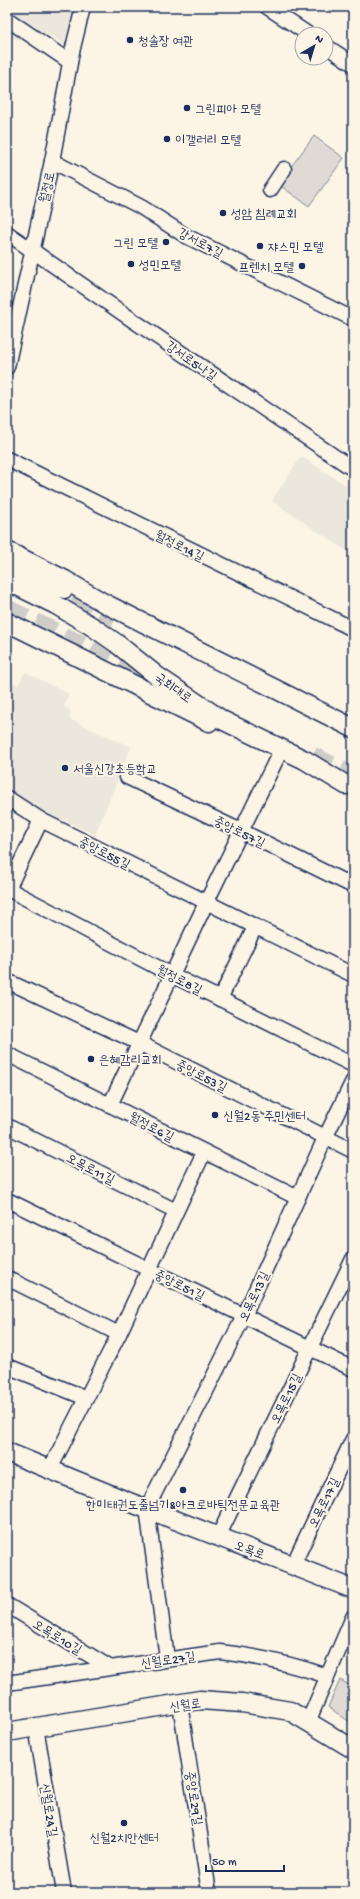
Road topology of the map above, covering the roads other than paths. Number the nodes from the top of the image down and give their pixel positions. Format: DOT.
graph roads {
  1 [pos="83,7"];
  2 [pos="272,8"];
  3 [pos="7,19"];
  4 [pos="297,26"];
  5 [pos="334,51"];
  6 [pos="70,62"];
  7 [pos="353,64"];
  8 [pos="52,161"];
  9 [pos="284,169"];
  10 [pos="270,190"];
  11 [pos="7,233"];
  12 [pos="31,250"];
  13 [pos="353,319"];
  14 [pos="10,332"];
  15 [pos="7,368"];
  16 [pos="7,459"];
  17 [pos="353,469"];
  18 [pos="7,551"];
  19 [pos="7,571"];
  20 [pos="7,581"];
  21 [pos="104,603"];
  22 [pos="7,622"];
  23 [pos="353,630"];
  24 [pos="353,728"];
  25 [pos="278,756"];
  26 [pos="127,778"];
  27 [pos="350,787"];
  28 [pos="7,798"];
  29 [pos="41,820"];
  30 [pos="241,831"];
  31 [pos="353,886"];
  32 [pos="8,890"];
  33 [pos="206,903"];
  34 [pos="255,927"];
  35 [pos="172,975"];
  36 [pos="353,975"];
  37 [pos="7,981"];
  38 [pos="220,999"];
  39 [pos="139,1043"];
  40 [pos="7,1054"];
  41 [pos="353,1065"];
  42 [pos="353,1081"];
  43 [pos="110,1105"];
  44 [pos="7,1126"];
  45 [pos="325,1138"];
  46 [pos="353,1151"];
  47 [pos="204,1152"];
  48 [pos="298,1198"];
  49 [pos="7,1200"];
  50 [pos="176,1211"];
  51 [pos="353,1259"];
  52 [pos="149,1268"];
  53 [pos="7,1278"];
  54 [pos="244,1316"];
  55 [pos="118,1334"];
  56 [pos="310,1348"];
  57 [pos="7,1366"];
  58 [pos="353,1369"];
  59 [pos="86,1398"];
  60 [pos="353,1439"];
  61 [pos="7,1452"];
  62 [pos="50,1469"];
  63 [pos="147,1508"];
  64 [pos="218,1537"];
  65 [pos="293,1565"];
  66 [pos="353,1589"];
  67 [pos="7,1605"];
  68 [pos="353,1617"];
  69 [pos="167,1659"];
  70 [pos="109,1668"];
  71 [pos="327,1676"];
  72 [pos="7,1683"];
  73 [pos="180,1704"];
  74 [pos="308,1722"];
  75 [pos="36,1727"];
  76 [pos="7,1732"];
  77 [pos="353,1749"];
  78 [pos="64,1892"];
  79 [pos="209,1892"];
  1 -- 6 [label="street, 월정로"];
  2 -- 4 [label="street"];
  3 -- 6 [label="street"];
  5 -- 7 [label="street"];
  6 -- 8 [label="street, 월정로"];
  8 -- 12 [label="street, 월정로"];
  8 -- 13 [label="street, 강서로7길"];
  9 -- 10 [label="street"];
  11 -- 12 [label="street, 강서로5나길"];
  12 -- 14 [label="street, 월정로"];
  12 -- 17 [label="street, 강서로5나길"];
  14 -- 15 [label="street, 월정로"];
  16 -- 23 [label="street, 월정로14길"];
  18 -- 21 [label="main road"];
  19 -- 21 [label="main road"];
  20 -- 27 [label="main road, 국회대로"];
  21 -- 24 [label="main road"];
  22 -- 25 [label="main road"];
  25 -- 27 [label="main road"];
  25 -- 30 [label="street"];
  26 -- 30 [label="street, 중앙로57길"];
  28 -- 29 [label="street, 중앙로55길"];
  29 -- 32 [label="street"];
  29 -- 33 [label="street, 중앙로55길"];
  30 -- 31 [label="street, 중앙로57길"];
  30 -- 33 [label="street"];
  32 -- 35 [label="street, 월정로8길"];
  33 -- 34 [label="street, 중앙로55길"];
  33 -- 35 [label="street"];
  34 -- 36 [label="street, 중앙로55길"];
  34 -- 38 [label="street"];
  35 -- 38 [label="street, 월정로8길"];
  35 -- 39 [label="street"];
  37 -- 39 [label="street, 중앙로53길"];
  38 -- 41 [label="street, 월정로8길"];
  39 -- 43 [label="street"];
  39 -- 45 [label="street, 중앙로53길"];
  40 -- 43 [label="street, 월정로6길"];
  42 -- 45 [label="street, 오목로13길"];
  43 -- 47 [label="street, 월정로6길"];
  44 -- 50 [label="street, 오목로11길"];
  45 -- 46 [label="street, 중앙로53길"];
  45 -- 48 [label="street, 오목로13길"];
  47 -- 48 [label="street, 월정로6길"];
  47 -- 50 [label="street"];
  48 -- 54 [label="street, 오목로13길"];
  49 -- 52 [label="street, 중앙로51길"];
  50 -- 52 [label="street"];
  51 -- 56 [label="street, 오목로15길"];
  52 -- 54 [label="street, 중앙로51길"];
  52 -- 55 [label="street"];
  53 -- 55 [label="street"];
  54 -- 56 [label="street, 중앙로51길"];
  54 -- 63 [label="street, 오목로13길"];
  55 -- 59 [label="street"];
  56 -- 58 [label="street, 중앙로51길"];
  56 -- 64 [label="street, 오목로15길"];
  57 -- 59 [label="street"];
  59 -- 62 [label="street"];
  60 -- 65 [label="street, 오목로17길"];
  61 -- 62 [label="main road, 오목로"];
  62 -- 63 [label="main road, 오목로"];
  63 -- 64 [label="main road, 오목로"];
  63 -- 69 [label="street"];
  64 -- 65 [label="main road, 오목로"];
  65 -- 66 [label="main road, 오목로"];
  67 -- 70 [label="street, 오목로10길"];
  68 -- 71 [label="street"];
  69 -- 70 [label="street, 신월로27길"];
  69 -- 71 [label="street, 신월로27길"];
  70 -- 72 [label="street, 신월로27길"];
  71 -- 74 [label="street"];
  73 -- 74 [label="main road, 신월로"];
  73 -- 75 [label="main road, 신월로"];
  73 -- 79 [label="street, 중앙로29길"];
  74 -- 77 [label="main road, 신월로"];
  75 -- 76 [label="main road, 신월로"];
  75 -- 78 [label="street, 신월로24길"];
}
